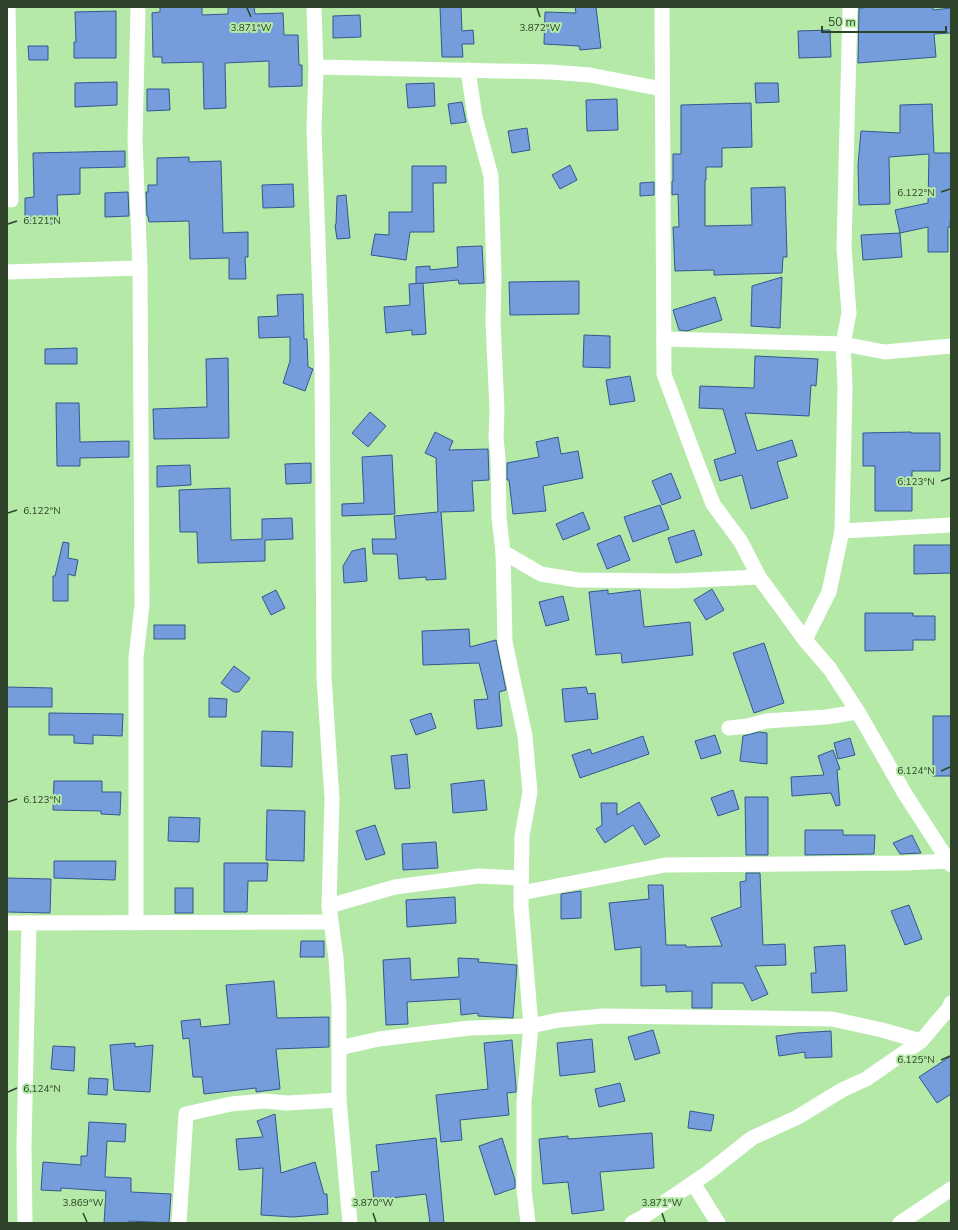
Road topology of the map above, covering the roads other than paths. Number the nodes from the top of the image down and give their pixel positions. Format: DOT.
graph roads {
  1 [pos="8,7"];
  2 [pos="138,7"];
  3 [pos="314,7"];
  4 [pos="662,7"];
  5 [pos="850,7"];
  6 [pos="316,67"];
  7 [pos="468,70"];
  8 [pos="662,89"];
  9 [pos="11,200"];
  10 [pos="140,268"];
  11 [pos="7,272"];
  12 [pos="664,339"];
  13 [pos="843,344"];
  14 [pos="951,346"];
  15 [pos="951,525"];
  16 [pos="842,531"];
  17 [pos="503,552"];
  18 [pos="759,577"];
  19 [pos="805,640"];
  20 [pos="858,712"];
  21 [pos="729,728"];
  22 [pos="950,862"];
  23 [pos="521,878"];
  24 [pos="521,893"];
  25 [pos="329,906"];
  26 [pos="331,922"];
  27 [pos="7,923"];
  28 [pos="29,923"];
  29 [pos="136,923"];
  30 [pos="951,1003"];
  31 [pos="531,1026"];
  32 [pos="921,1041"];
  33 [pos="339,1048"];
  34 [pos="339,1100"];
  35 [pos="693,1183"];
  36 [pos="951,1189"];
  37 [pos="25,1223"];
  38 [pos="178,1223"];
  39 [pos="350,1223"];
  40 [pos="528,1223"];
  41 [pos="632,1223"];
  42 [pos="718,1223"];
  43 [pos="900,1223"];
  1 -- 9 [label="street"];
  2 -- 10 [label="street"];
  3 -- 6 [label="street"];
  4 -- 8 [label="street"];
  5 -- 13 [label="street"];
  6 -- 7 [label="street"];
  6 -- 25 [label="street"];
  7 -- 8 [label="street"];
  7 -- 17 [label="street"];
  8 -- 12 [label="street"];
  10 -- 11 [label="street"];
  10 -- 29 [label="street"];
  12 -- 13 [label="street"];
  12 -- 18 [label="street"];
  13 -- 14 [label="street"];
  13 -- 16 [label="street"];
  15 -- 16 [label="street"];
  16 -- 19 [label="street"];
  17 -- 18 [label="street"];
  17 -- 23 [label="street"];
  18 -- 19 [label="street"];
  19 -- 20 [label="street"];
  20 -- 21 [label="street"];
  20 -- 22 [label="street"];
  22 -- 24 [label="street"];
  23 -- 24 [label="street"];
  23 -- 25 [label="street"];
  24 -- 31 [label="street"];
  25 -- 26 [label="street"];
  26 -- 29 [label="street"];
  26 -- 33 [label="street"];
  27 -- 28 [label="street"];
  28 -- 29 [label="street"];
  28 -- 37 [label="street"];
  30 -- 32 [label="street"];
  31 -- 32 [label="street"];
  31 -- 33 [label="street"];
  31 -- 40 [label="street"];
  32 -- 35 [label="street"];
  33 -- 34 [label="street"];
  34 -- 38 [label="street"];
  34 -- 39 [label="street"];
  35 -- 41 [label="street"];
  35 -- 42 [label="street"];
  36 -- 43 [label="street"];
}
